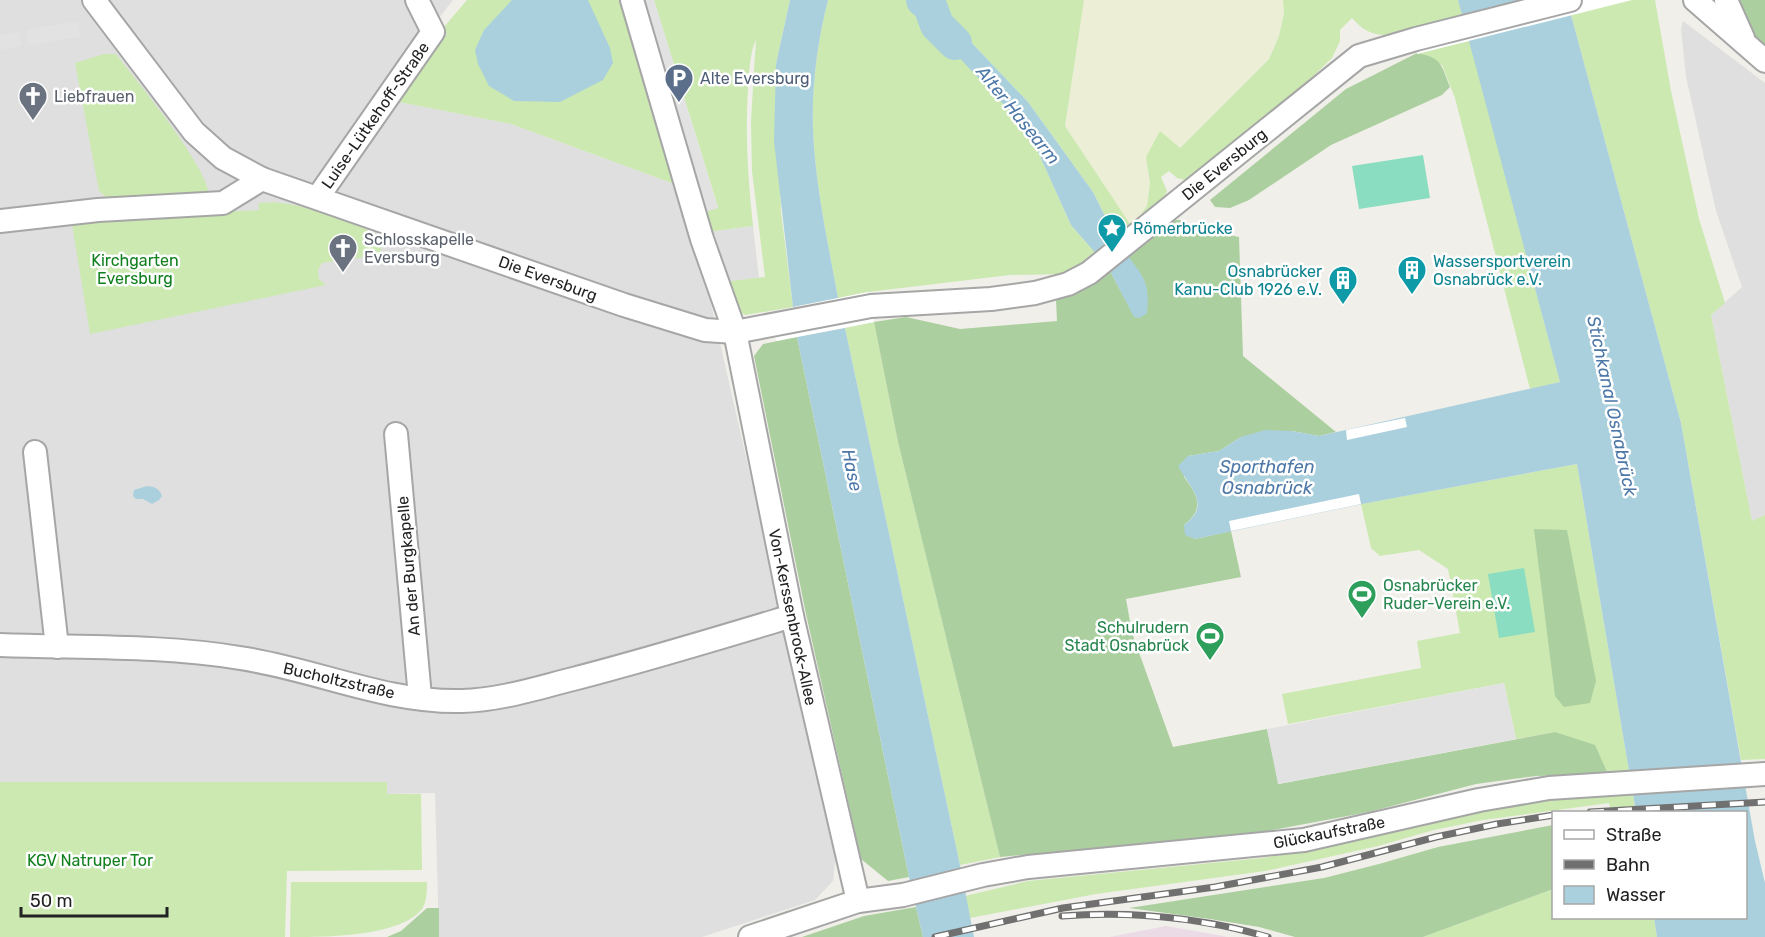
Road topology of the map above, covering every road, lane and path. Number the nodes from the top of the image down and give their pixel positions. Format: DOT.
graph roads {
  1 [pos="94,0"];
  2 [pos="417,0"];
  3 [pos="632,0"];
  4 [pos="1570,0"];
  5 [pos="1695,0"];
  6 [pos="1726,0"];
  7 [pos="1746,45"];
  8 [pos="1765,61"];
  9 [pos="262,178"];
  10 [pos="318,197"];
  11 [pos="0,220"];
  12 [pos="735,333"];
  13 [pos="396,434"];
  14 [pos="35,452"];
  15 [pos="792,616"];
  16 [pos="0,645"];
  17 [pos="57,647"];
  18 [pos="420,697"];
  19 [pos="1765,774"];
  20 [pos="858,901"];
  21 [pos="750,937"];
  1 -- 9 [label="street, Die Eversburg"];
  2 -- 10 [label="street, Luise-Lütkehoff-Straße"];
  3 -- 12 [label="street"];
  4 -- 12 [label="street, Die Eversburg"];
  5 -- 7 [label="street"];
  6 -- 7 [label="street"];
  7 -- 8 [label="street"];
  9 -- 10 [label="street, Die Eversburg"];
  9 -- 11 [label="street"];
  10 -- 12 [label="street, Die Eversburg"];
  12 -- 15 [label="street, Von-Kerssenbrock-Allee"];
  13 -- 18 [label="street, An der Burgkapelle"];
  14 -- 17 [label="street"];
  15 -- 18 [label="street, Bucholtzstraße"];
  15 -- 20 [label="street, Von-Kerssenbrock-Allee"];
  16 -- 17 [label="street, Bucholtzstraße"];
  17 -- 18 [label="street, Bucholtzstraße"];
  19 -- 20 [label="street, Glückaufstraße"];
  20 -- 21 [label="street, Glückaufstraße"];
}
